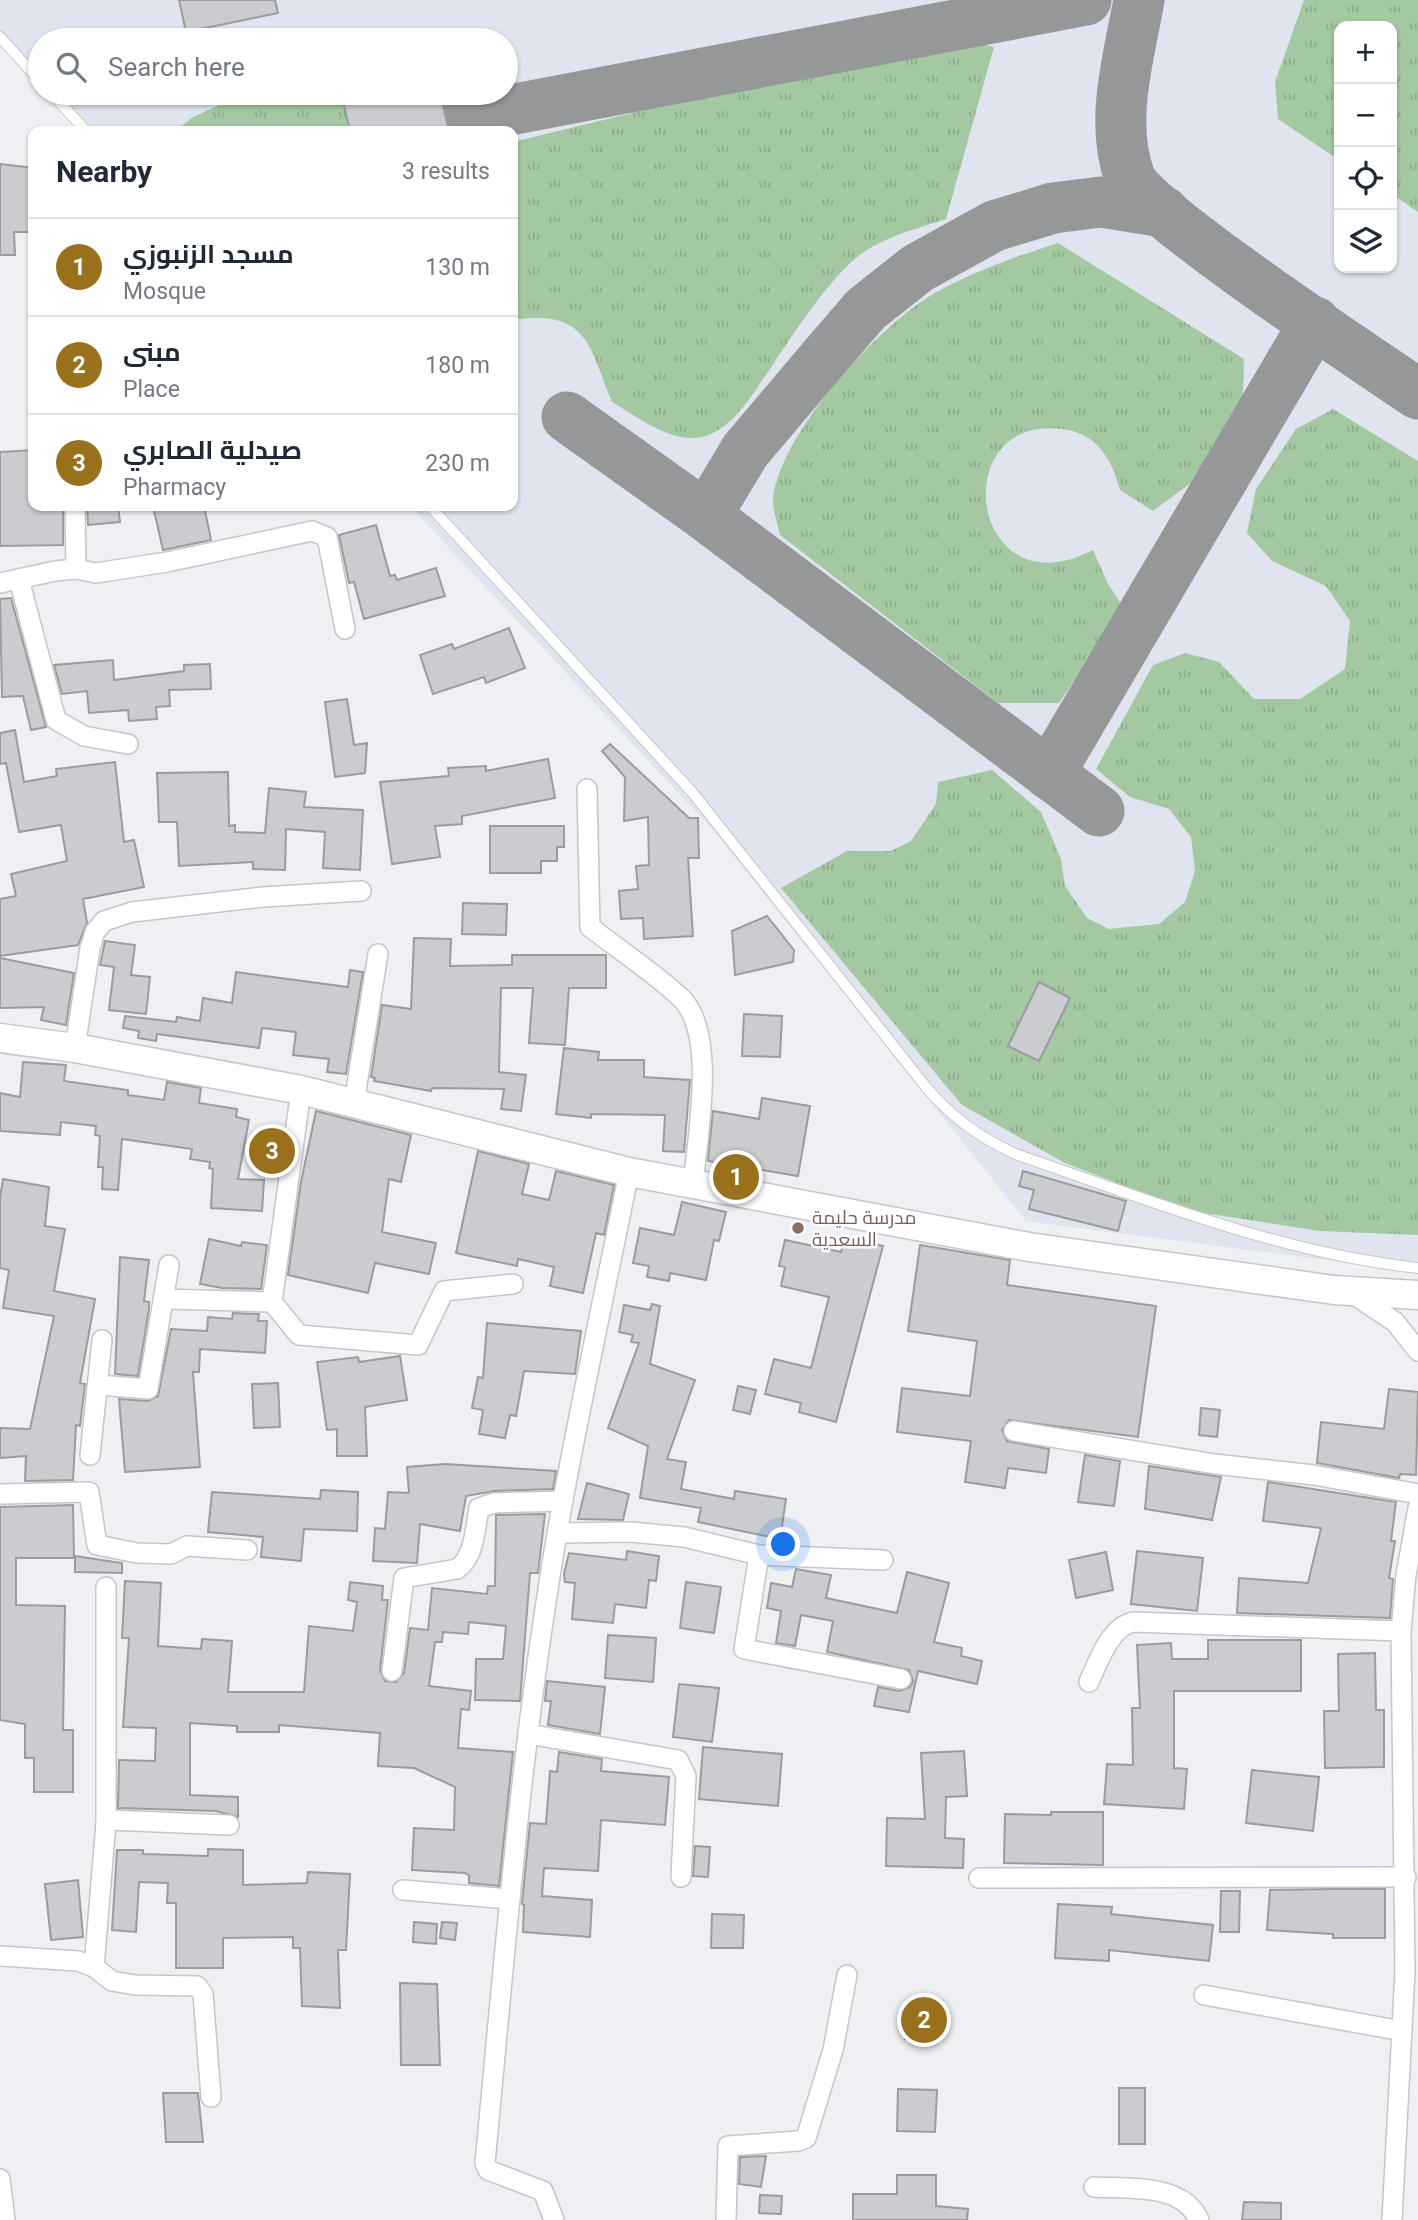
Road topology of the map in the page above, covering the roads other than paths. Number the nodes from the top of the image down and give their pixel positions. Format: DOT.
graph roads {
  1 [pos="0,37"];
  2 [pos="28,68"];
  3 [pos="62,105"];
  4 [pos="81,126"];
  5 [pos="75,511"];
  6 [pos="434,511"];
  7 [pos="76,569"];
  8 [pos="10,581"];
  9 [pos="345,629"];
  10 [pos="128,744"];
  11 [pos="587,789"];
  12 [pos="361,891"];
  13 [pos="378,954"];
  14 [pos="0,1038"];
  15 [pos="75,1048"];
  16 [pos="300,1090"];
  17 [pos="354,1103"];
  18 [pos="629,1172"];
  19 [pos="693,1186"];
  20 [pos="169,1265"];
  21 [pos="1418,1268"];
  22 [pos="513,1284"];
  23 [pos="1349,1291"];
  24 [pos="1418,1295"];
  25 [pos="164,1299"];
  26 [pos="272,1302"];
  27 [pos="102,1340"];
  28 [pos="1418,1351"];
  29 [pos="98,1385"];
  30 [pos="1014,1431"];
  31 [pos="90,1455"];
  32 [pos="0,1494"];
  33 [pos="1418,1494"];
  34 [pos="563,1501"];
  35 [pos="1418,1508"];
  36 [pos="558,1533"];
  37 [pos="247,1550"];
  38 [pos="759,1555"];
  39 [pos="883,1560"];
  40 [pos="1412,1575"];
  41 [pos="106,1587"];
  42 [pos="1401,1631"];
  43 [pos="392,1671"];
  44 [pos="901,1679"];
  45 [pos="1089,1682"];
  46 [pos="528,1734"];
  47 [pos="1412,1796"];
  48 [pos="106,1822"];
  49 [pos="229,1825"];
  50 [pos="681,1877"];
  51 [pos="1406,1877"];
  52 [pos="979,1878"];
  53 [pos="403,1890"];
  54 [pos="509,1899"];
  55 [pos="0,1956"];
  56 [pos="94,1967"];
  57 [pos="1412,1971"];
  58 [pos="847,1975"];
  59 [pos="1204,1995"];
  60 [pos="1402,2031"];
  61 [pos="211,2097"];
  62 [pos="0,2179"];
  63 [pos="1094,2187"];
  64 [pos="5,2220"];
  65 [pos="554,2220"];
  66 [pos="726,2220"];
  67 [pos="1199,2220"];
  68 [pos="1392,2220"];
  1 -- 2 [label="lane"];
  3 -- 4 [label="lane"];
  5 -- 7 [label="street"];
  6 -- 21 [label="lane"];
  7 -- 8 [label="street"];
  7 -- 9 [label="street"];
  8 -- 10 [label="street"];
  11 -- 19 [label="street"];
  12 -- 15 [label="street"];
  13 -- 17 [label="street"];
  14 -- 15 [label="main road"];
  15 -- 16 [label="main road"];
  16 -- 17 [label="main road"];
  16 -- 26 [label="street"];
  17 -- 18 [label="main road"];
  18 -- 19 [label="main road"];
  18 -- 34 [label="street"];
  19 -- 23 [label="main road"];
  20 -- 25 [label="street"];
  22 -- 26 [label="street"];
  23 -- 24 [label="main road"];
  23 -- 28 [label="street"];
  25 -- 26 [label="street"];
  25 -- 29 [label="street"];
  27 -- 29 [label="street"];
  29 -- 31 [label="street"];
  30 -- 33 [label="street"];
  32 -- 37 [label="street"];
  34 -- 36 [label="street"];
  34 -- 43 [label="street"];
  35 -- 40 [label="street"];
  36 -- 38 [label="street"];
  36 -- 46 [label="street"];
  38 -- 39 [label="street"];
  38 -- 44 [label="street"];
  40 -- 42 [label="street"];
  41 -- 48 [label="street"];
  42 -- 45 [label="street"];
  42 -- 47 [label="street"];
  46 -- 50 [label="street"];
  46 -- 54 [label="street"];
  47 -- 51 [label="street"];
  48 -- 49 [label="street"];
  48 -- 56 [label="street"];
  51 -- 52 [label="street"];
  51 -- 57 [label="street"];
  53 -- 54 [label="street"];
  54 -- 65 [label="street"];
  55 -- 56 [label="street"];
  56 -- 61 [label="street"];
  57 -- 60 [label="street"];
  58 -- 66 [label="street"];
  59 -- 60 [label="street"];
  60 -- 68 [label="street"];
  62 -- 64 [label="street"];
  63 -- 67 [label="street"];
}
